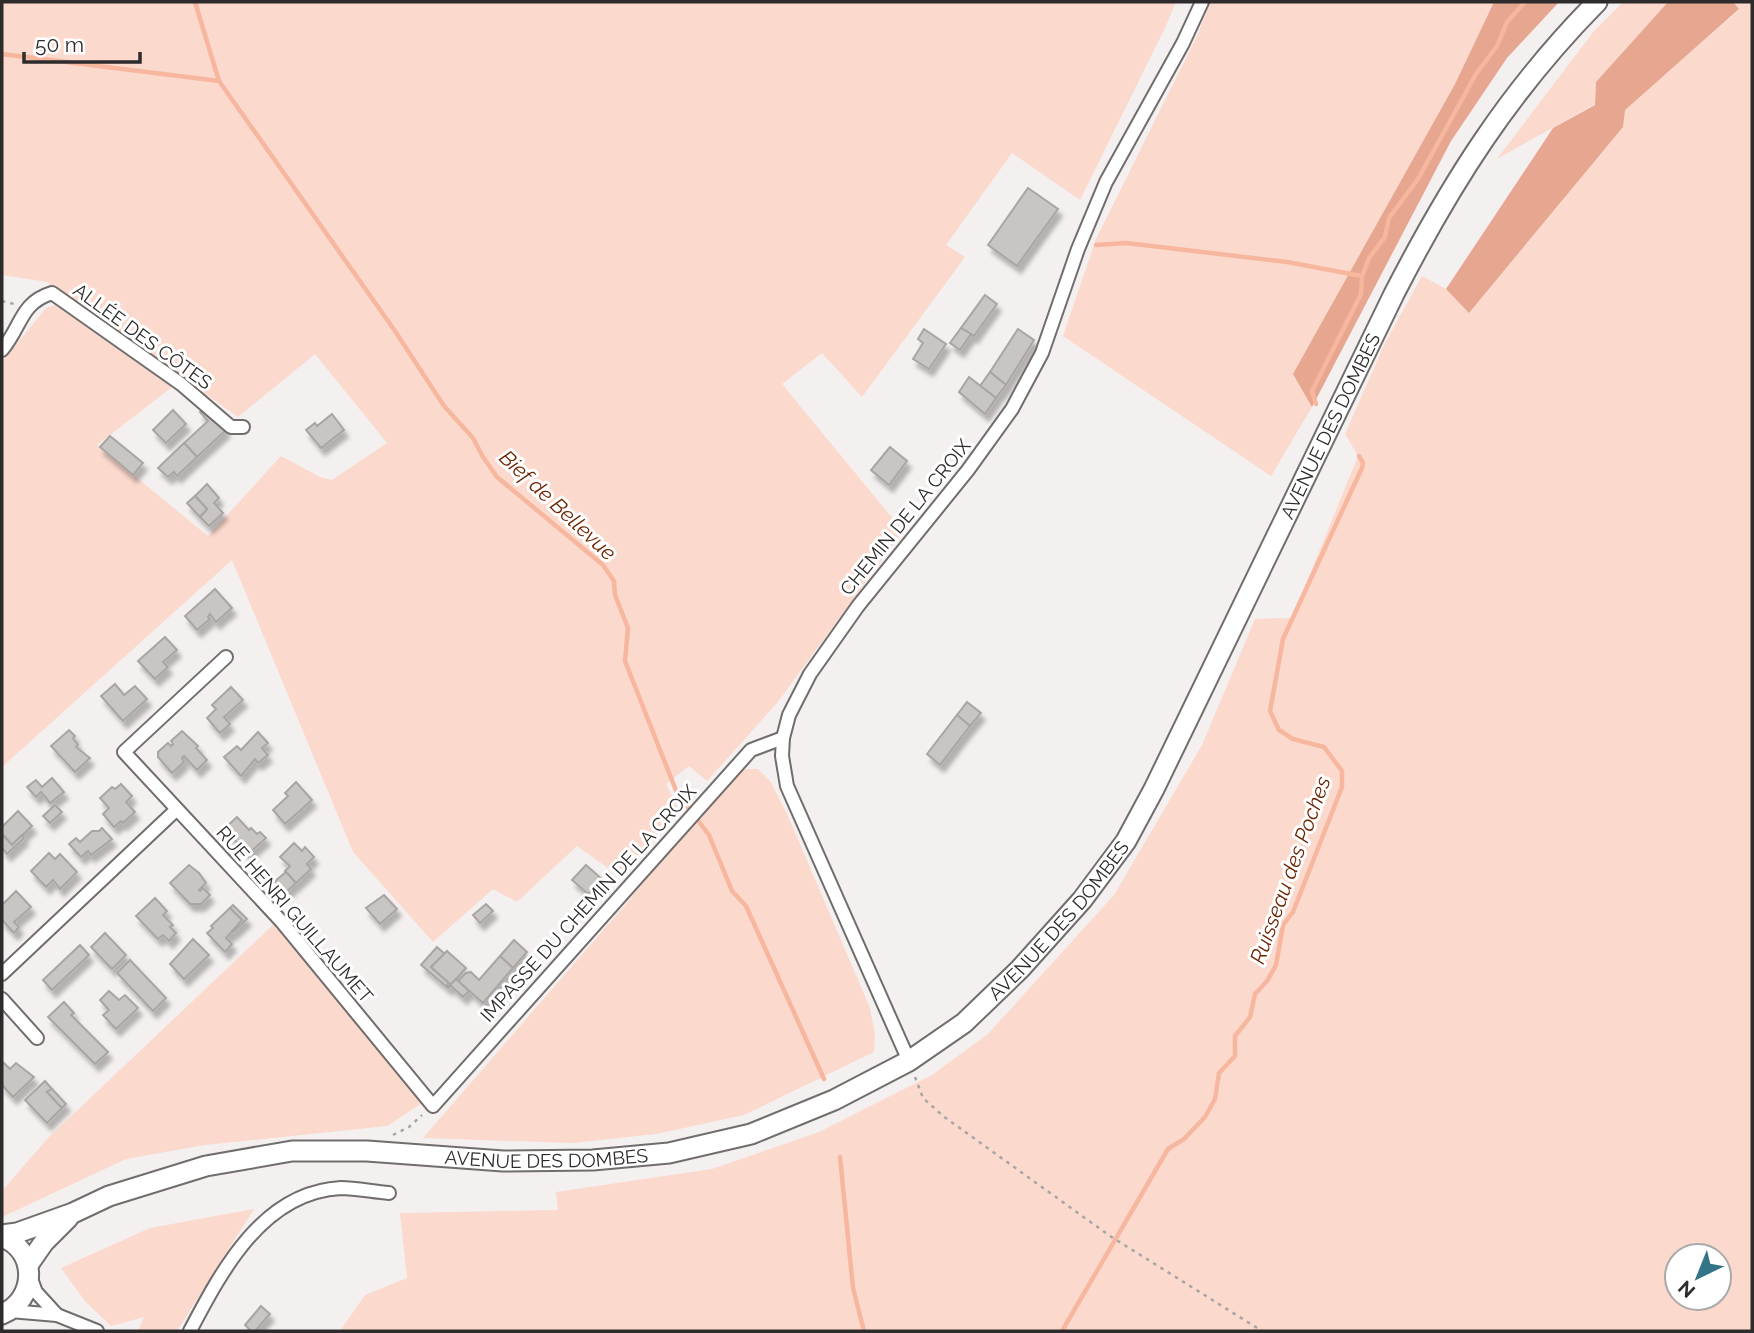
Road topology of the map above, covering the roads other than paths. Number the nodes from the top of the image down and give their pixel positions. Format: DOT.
graph roads {
  1 [pos="1202,2"];
  2 [pos="1597,2"];
  3 [pos="2,350"];
  4 [pos="243,427"];
  5 [pos="226,657"];
  6 [pos="783,738"];
  7 [pos="176,810"];
  8 [pos="2,974"];
  9 [pos="2,999"];
  10 [pos="37,1038"];
  11 [pos="909,1061"];
  12 [pos="433,1106"];
  13 [pos="389,1193"];
  14 [pos="73,1213"];
  15 [pos="2,1236"];
  16 [pos="29,1270"];
  17 [pos="6,1312"];
  18 [pos="57,1315"];
  19 [pos="97,1331"];
  20 [pos="190,1331"];
  1 -- 6 [label="street, CHEMIN DE LA CROIX"];
  2 -- 11 [label="main road, AVENUE DES DOMBES"];
  3 -- 4 [label="street, ALLÉE DES CÔTES"];
  5 -- 7 [label="street, RUE HENRI GUILLAUMET"];
  6 -- 11 [label="street, CHEMIN DE LA CROIX"];
  6 -- 12 [label="street, IMPASSE DU CHEMIN DE LA CROIX"];
  7 -- 8 [label="street"];
  7 -- 12 [label="street, RUE HENRI GUILLAUMET"];
  9 -- 10 [label="street"];
  11 -- 14 [label="main road, AVENUE DES DOMBES"];
  13 -- 20 [label="street"];
  14 -- 15 [label="main road, AVENUE DES DOMBES"];
  14 -- 16 [label="main road, AVENUE DES DOMBES"];
  15 -- 16 [label="main road"];
  16 -- 17 [label="main road, AVENUE DES DOMBES"];
  16 -- 18 [label="street"];
  17 -- 18 [label="street"];
  18 -- 19 [label="street"];
}
